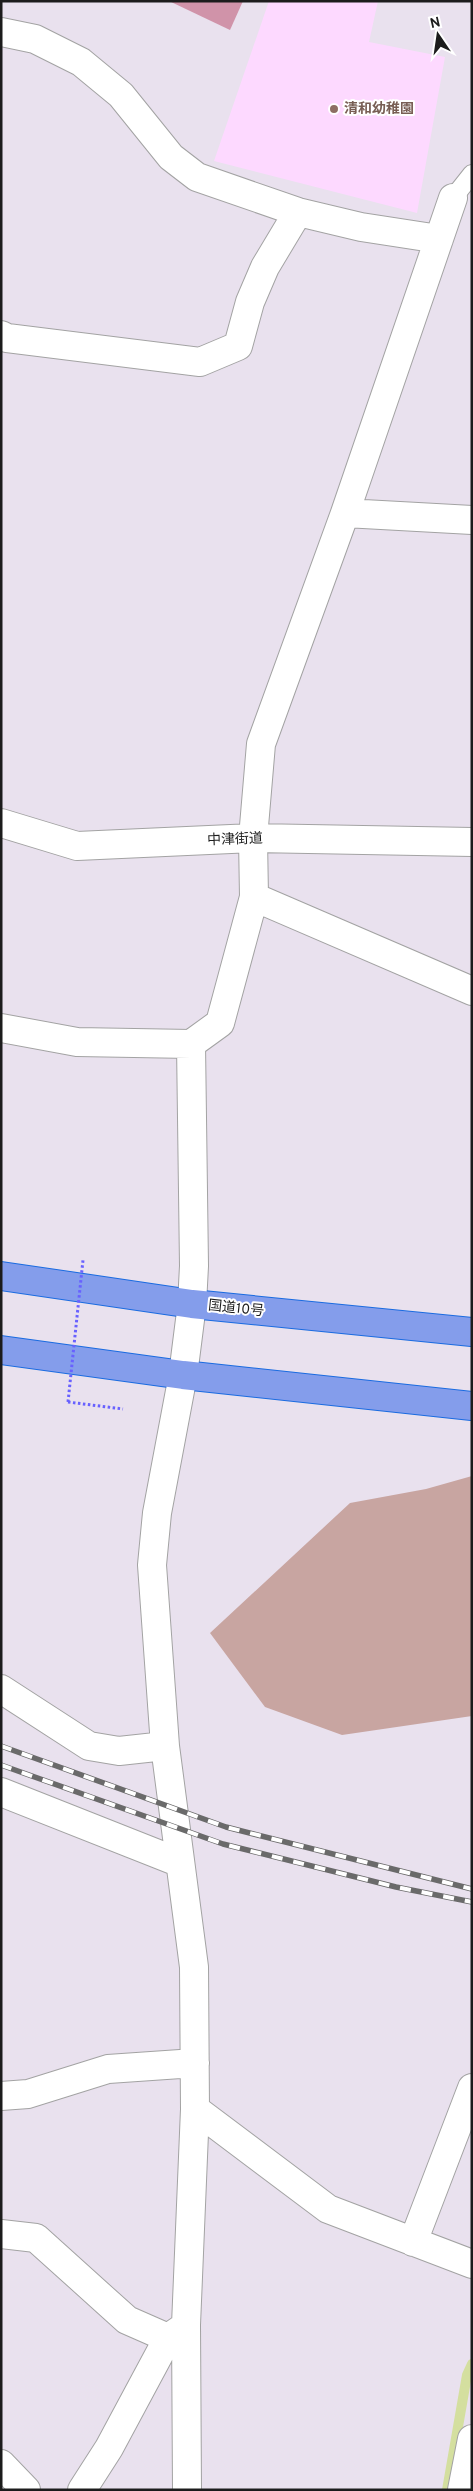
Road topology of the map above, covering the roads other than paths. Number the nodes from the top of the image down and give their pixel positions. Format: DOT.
graph roads {
  1 [pos="1,32"];
  2 [pos="472,174"];
  3 [pos="453,198"];
  4 [pos="298,212"];
  5 [pos="439,239"];
  6 [pos="1,335"];
  7 [pos="345,513"];
  8 [pos="472,520"];
  9 [pos="1,824"];
  10 [pos="253,838"];
  11 [pos="472,842"];
  12 [pos="254,897"];
  13 [pos="472,991"];
  14 [pos="1,1028"];
  15 [pos="191,1044"];
  16 [pos="1,1276"];
  17 [pos="192,1304"];
  18 [pos="472,1332"];
  19 [pos="1,1350"];
  20 [pos="183,1375"];
  21 [pos="472,1406"];
  22 [pos="1,1689"];
  23 [pos="165,1746"];
  24 [pos="1,1792"];
  25 [pos="178,1862"];
  26 [pos="195,2064"];
  27 [pos="472,2088"];
  28 [pos="1,2096"];
  29 [pos="195,2109"];
  30 [pos="1,2234"];
  31 [pos="413,2242"];
  32 [pos="472,2264"];
  33 [pos="177,2332"];
  34 [pos="472,2438"];
  35 [pos="1,2464"];
  36 [pos="26,2490"];
  37 [pos="82,2490"];
  38 [pos="186,2490"];
  39 [pos="462,2490"];
  1 -- 4 [label="street"];
  2 -- 3 [label="lane"];
  3 -- 5 [label="street"];
  4 -- 5 [label="street"];
  4 -- 6 [label="street"];
  5 -- 7 [label="street"];
  7 -- 8 [label="street"];
  7 -- 10 [label="street"];
  9 -- 10 [label="street, 中津街道"];
  10 -- 11 [label="street, 中津街道"];
  10 -- 12 [label="street"];
  12 -- 13 [label="street"];
  12 -- 15 [label="street"];
  14 -- 15 [label="street"];
  15 -- 17 [label="street"];
  16 -- 17 [label="highway, 国道10号"];
  17 -- 18 [label="highway, 国道10号"];
  17 -- 20 [label="street"];
  19 -- 20 [label="highway"];
  20 -- 21 [label="highway"];
  20 -- 23 [label="street"];
  22 -- 23 [label="street"];
  23 -- 25 [label="street"];
  24 -- 25 [label="street"];
  25 -- 26 [label="street"];
  26 -- 28 [label="street"];
  26 -- 29 [label="street"];
  27 -- 31 [label="street"];
  29 -- 31 [label="street"];
  29 -- 33 [label="street"];
  30 -- 33 [label="street"];
  31 -- 32 [label="street"];
  33 -- 37 [label="street"];
  33 -- 38 [label="street"];
  34 -- 39 [label="street"];
  35 -- 36 [label="street"];
}
